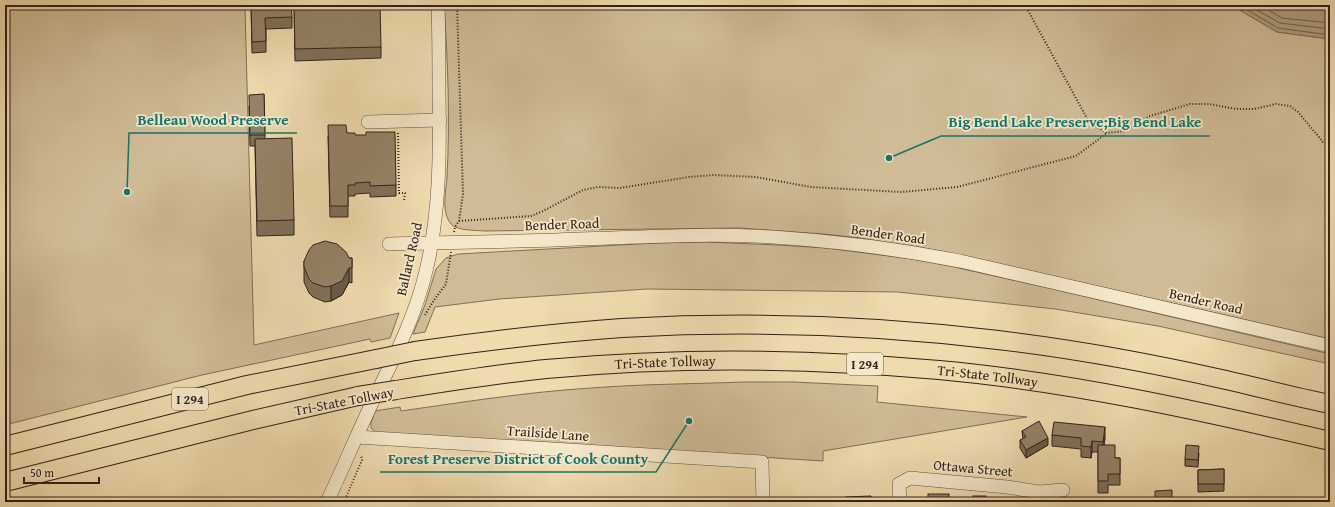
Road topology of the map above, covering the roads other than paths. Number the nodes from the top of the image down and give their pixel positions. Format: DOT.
graph roads {
  1 [pos="438,5"];
  2 [pos="440,120"];
  3 [pos="368,122"];
  4 [pos="432,243"];
  5 [pos="389,244"];
  6 [pos="1330,346"];
  7 [pos="1330,404"];
  8 [pos="357,437"];
  9 [pos="1330,441"];
  10 [pos="5,446"];
  11 [pos="5,482"];
  12 [pos="1063,490"];
  13 [pos="327,502"];
  14 [pos="763,502"];
  15 [pos="900,502"];
  1 -- 2 [label="street, Ballard Road"];
  2 -- 3 [label="street"];
  2 -- 4 [label="street, Ballard Road"];
  4 -- 5 [label="street, Bender Road"];
  4 -- 6 [label="street, Bender Road"];
  4 -- 8 [label="street, Ballard Road"];
  7 -- 10 [label="highway, I 294, bridge"];
  8 -- 13 [label="street, Ballard Road"];
  8 -- 14 [label="street, Trailside Lane"];
  9 -- 11 [label="highway, Tri-State Tollway / I 294, bridge"];
  12 -- 15 [label="street, Ottawa Street"];
}
